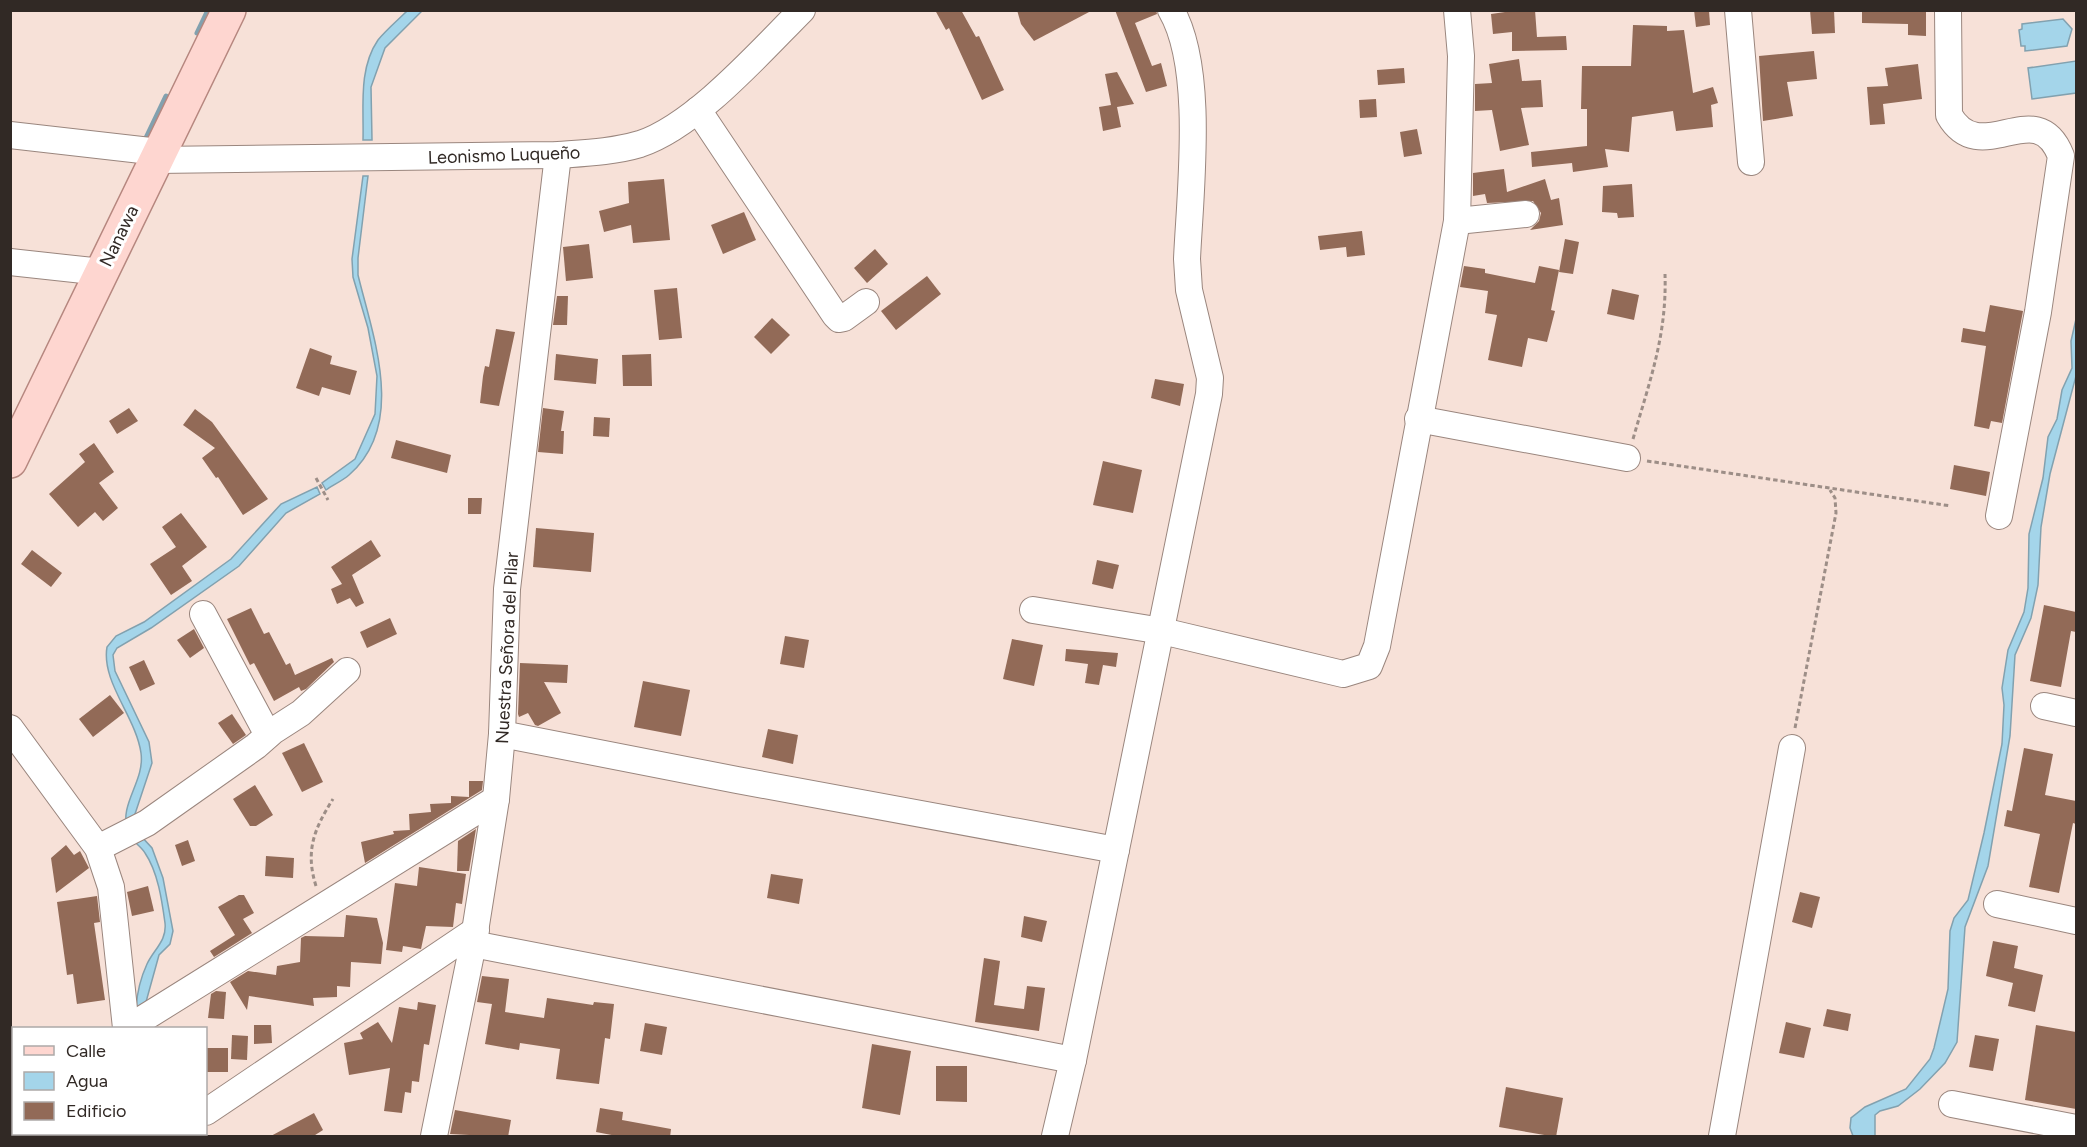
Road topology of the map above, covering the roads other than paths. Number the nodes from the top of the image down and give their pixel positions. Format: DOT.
graph roads {
  1 [pos="230,10"];
  2 [pos="802,10"];
  3 [pos="1172,10"];
  4 [pos="1457,10"];
  5 [pos="1738,10"];
  6 [pos="1948,10"];
  7 [pos="699,110"];
  8 [pos="10,135"];
  9 [pos="558,155"];
  10 [pos="157,156"];
  11 [pos="1751,162"];
  12 [pos="1526,214"];
  13 [pos="1457,221"];
  14 [pos="10,262"];
  15 [pos="102,272"];
  16 [pos="866,302"];
  17 [pos="1418,419"];
  18 [pos="1627,458"];
  19 [pos="10,461"];
  20 [pos="2000,516"];
  21 [pos="1033,610"];
  22 [pos="203,614"];
  23 [pos="1162,631"];
  24 [pos="347,671"];
  25 [pos="2044,706"];
  26 [pos="2076,712"];
  27 [pos="10,728"];
  28 [pos="502,734"];
  29 [pos="268,735"];
  30 [pos="1792,748"];
  31 [pos="496,799"];
  32 [pos="109,842"];
  33 [pos="1116,850"];
  34 [pos="1997,904"];
  35 [pos="2076,921"];
  36 [pos="474,937"];
  37 [pos="127,1027"];
  38 [pos="130,1027"];
  39 [pos="1073,1060"];
  40 [pos="1952,1104"];
  41 [pos="207,1111"];
  42 [pos="2076,1128"];
  43 [pos="434,1137"];
  44 [pos="1054,1137"];
  45 [pos="1722,1137"];
  1 -- 10 [label="main road, Nanawa"];
  2 -- 7 [label="street, Leonismo Luqueño"];
  3 -- 23 [label="street"];
  4 -- 13 [label="street"];
  5 -- 11 [label="street"];
  6 -- 20 [label="street"];
  7 -- 9 [label="street, Leonismo Luqueño"];
  7 -- 16 [label="street"];
  8 -- 10 [label="street, Leonismo Luqueño"];
  9 -- 10 [label="street, Leonismo Luqueño"];
  9 -- 28 [label="street, Nuestra Señora del Pilar"];
  10 -- 15 [label="main road, Nanawa"];
  12 -- 13 [label="street"];
  13 -- 17 [label="street"];
  14 -- 15 [label="street"];
  15 -- 19 [label="main road, Nanawa"];
  17 -- 18 [label="street"];
  17 -- 23 [label="street"];
  21 -- 23 [label="street"];
  22 -- 29 [label="street"];
  23 -- 33 [label="street"];
  24 -- 29 [label="street"];
  25 -- 26 [label="street"];
  27 -- 32 [label="street"];
  28 -- 31 [label="street, Nuestra Señora del Pilar"];
  28 -- 33 [label="street"];
  29 -- 32 [label="street"];
  30 -- 45 [label="street"];
  31 -- 36 [label="street, Nuestra Señora del Pilar"];
  31 -- 38 [label="street"];
  32 -- 37 [label="street"];
  33 -- 39 [label="street"];
  34 -- 35 [label="street"];
  36 -- 39 [label="street"];
  36 -- 41 [label="street"];
  36 -- 43 [label="street, Nuestra Señora del Pilar"];
  39 -- 44 [label="street"];
  40 -- 42 [label="street"];
}
